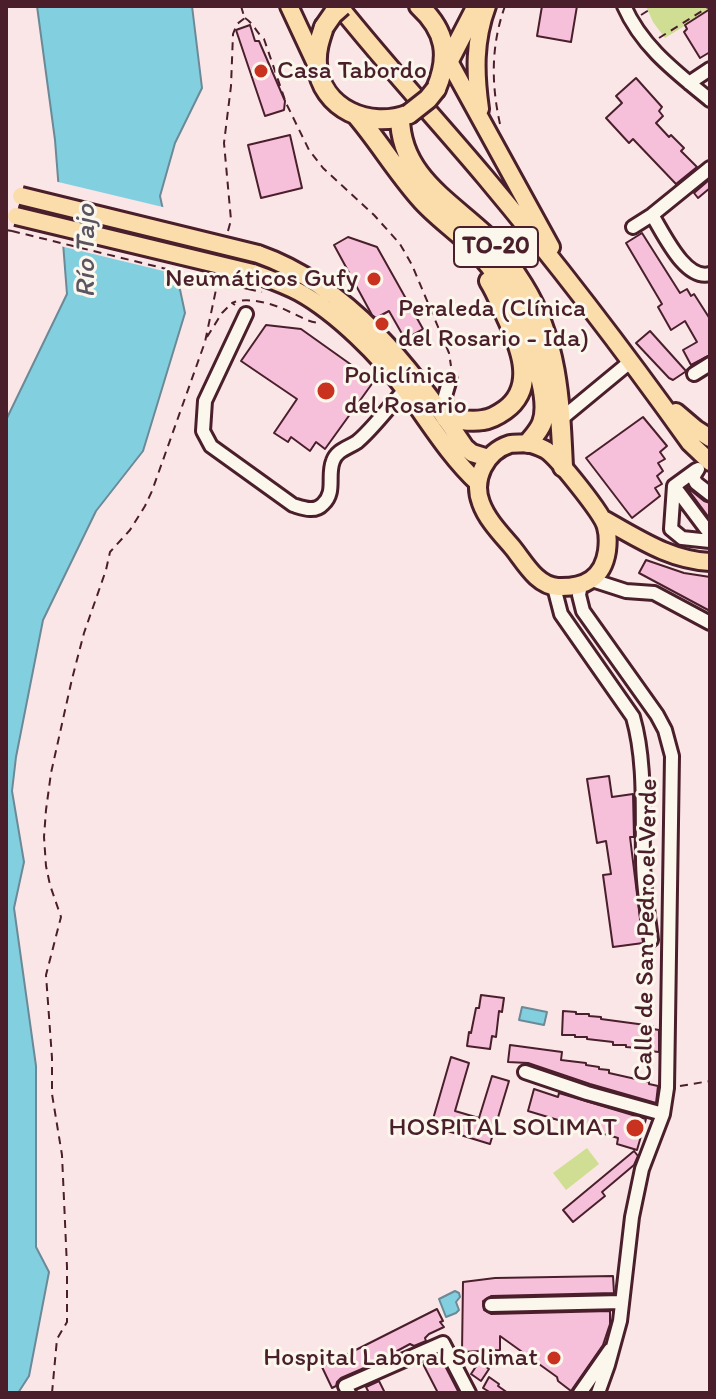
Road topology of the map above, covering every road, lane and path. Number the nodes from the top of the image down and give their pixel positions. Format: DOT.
graph roads {
  1 [pos="241,6"];
  2 [pos="289,6"];
  3 [pos="341,6"];
  4 [pos="419,6"];
  5 [pos="477,6"];
  6 [pos="487,6"];
  7 [pos="505,6"];
  8 [pos="624,6"];
  9 [pos="710,6"];
  10 [pos="245,18"];
  11 [pos="648,46"];
  12 [pos="317,66"];
  13 [pos="443,69"];
  14 [pos="710,69"];
  15 [pos="689,83"];
  16 [pos="710,99"];
  17 [pos="404,115"];
  18 [pos="357,116"];
  19 [pos="481,119"];
  20 [pos="502,133"];
  21 [pos="710,168"];
  22 [pos="14,194"];
  23 [pos="652,215"];
  24 [pos="10,223"];
  25 [pos="633,227"];
  26 [pos="228,233"];
  27 [pos="460,234"];
  28 [pos="220,273"];
  29 [pos="710,274"];
  30 [pos="567,277"];
  31 [pos="251,281"];
  32 [pos="262,292"];
  33 [pos="232,303"];
  34 [pos="246,314"];
  35 [pos="314,317"];
  36 [pos="205,342"];
  37 [pos="630,362"];
  38 [pos="710,364"];
  39 [pos="694,374"];
  40 [pos="450,379"];
  41 [pos="422,385"];
  42 [pos="652,389"];
  43 [pos="405,390"];
  44 [pos="446,418"];
  45 [pos="561,419"];
  46 [pos="710,438"];
  47 [pos="528,443"];
  48 [pos="488,458"];
  49 [pos="706,463"];
  50 [pos="563,467"];
  51 [pos="478,483"];
  52 [pos="674,486"];
  53 [pos="710,494"];
  54 [pos="603,519"];
  55 [pos="710,534"];
  56 [pos="642,541"];
  57 [pos="710,541"];
  58 [pos="607,546"];
  59 [pos="710,562"];
  60 [pos="587,582"];
  61 [pos="554,587"];
  62 [pos="710,623"];
  63 [pos="651,940"];
  64 [pos="525,1072"];
  65 [pos="710,1081"];
  66 [pos="667,1088"];
  67 [pos="663,1114"];
  68 [pos="622,1302"];
  69 [pos="491,1305"];
  70 [pos="613,1345"];
  71 [pos="52,1393"];
  72 [pos="349,1393"];
  73 [pos="469,1393"];
  74 [pos="580,1393"];
  75 [pos="598,1393"];
  1 -- 10 [label="path"];
  2 -- 12 [label="main road"];
  3 -- 12 [label="highway, bridge"];
  3 -- 30 [label="main road"];
  4 -- 13 [label="highway"];
  5 -- 13 [label="highway"];
  6 -- 19 [label="main road"];
  7 -- 20 [label="path"];
  8 -- 11 [label="street"];
  9 -- 11 [label="path"];
  10 -- 26 [label="path"];
  10 -- 40 [label="path"];
  11 -- 15 [label="street"];
  12 -- 18 [label="highway, TO-20"];
  13 -- 17 [label="highway, bridge"];
  13 -- 19 [label="main road"];
  14 -- 15 [label="street"];
  15 -- 16 [label="street"];
  17 -- 18 [label="highway"];
  17 -- 45 [label="highway, TO-20"];
  18 -- 27 [label="highway, TO-20"];
  19 -- 30 [label="main road"];
  21 -- 23 [label="street"];
  22 -- 41 [label="main road, bridge"];
  23 -- 25 [label="street"];
  23 -- 29 [label="street"];
  24 -- 31 [label="main road, bridge"];
  24 -- 31 [label="path, bridge"];
  27 -- 44 [label="highway"];
  27 -- 47 [label="highway, TO-20"];
  28 -- 36 [label="path"];
  30 -- 37 [label="main road"];
  31 -- 32 [label="path"];
  31 -- 43 [label="main road"];
  33 -- 34 [label="path"];
  33 -- 35 [label="path"];
  33 -- 36 [label="path"];
  34 -- 43 [label="street"];
  36 -- 71 [label="path"];
  37 -- 42 [label="main road"];
  37 -- 45 [label="street"];
  38 -- 39 [label="street"];
  40 -- 41 [label="street"];
  40 -- 44 [label="street"];
  41 -- 44 [label="main road"];
  42 -- 46 [label="main road"];
  42 -- 49 [label="main road"];
  43 -- 51 [label="main road"];
  44 -- 48 [label="main road"];
  45 -- 50 [label="highway, TO-20"];
  47 -- 48 [label="main road"];
  47 -- 50 [label="main road"];
  48 -- 51 [label="main road"];
  49 -- 52 [label="street"];
  49 -- 53 [label="street"];
  50 -- 54 [label="main road"];
  51 -- 61 [label="main road"];
  52 -- 55 [label="street"];
  52 -- 57 [label="street"];
  54 -- 56 [label="main road"];
  54 -- 58 [label="main road"];
  56 -- 58 [label="main road"];
  56 -- 59 [label="main road"];
  58 -- 60 [label="main road"];
  60 -- 61 [label="main road"];
  60 -- 62 [label="street"];
  60 -- 66 [label="street, Calle de San Pedro el Verde"];
  61 -- 63 [label="street"];
  64 -- 67 [label="street"];
  65 -- 66 [label="path"];
  66 -- 67 [label="street, Calle de San Pedro el Verde"];
  67 -- 68 [label="street, Calle de San Pedro el Verde"];
  68 -- 69 [label="street"];
  68 -- 70 [label="street, Calle de San Pedro el Verde"];
  70 -- 74 [label="street, Calle de San Pedro el Verde"];
  70 -- 75 [label="street, Calle de San Pedro el Verde"];
  72 -- 73 [label="street"];
}
